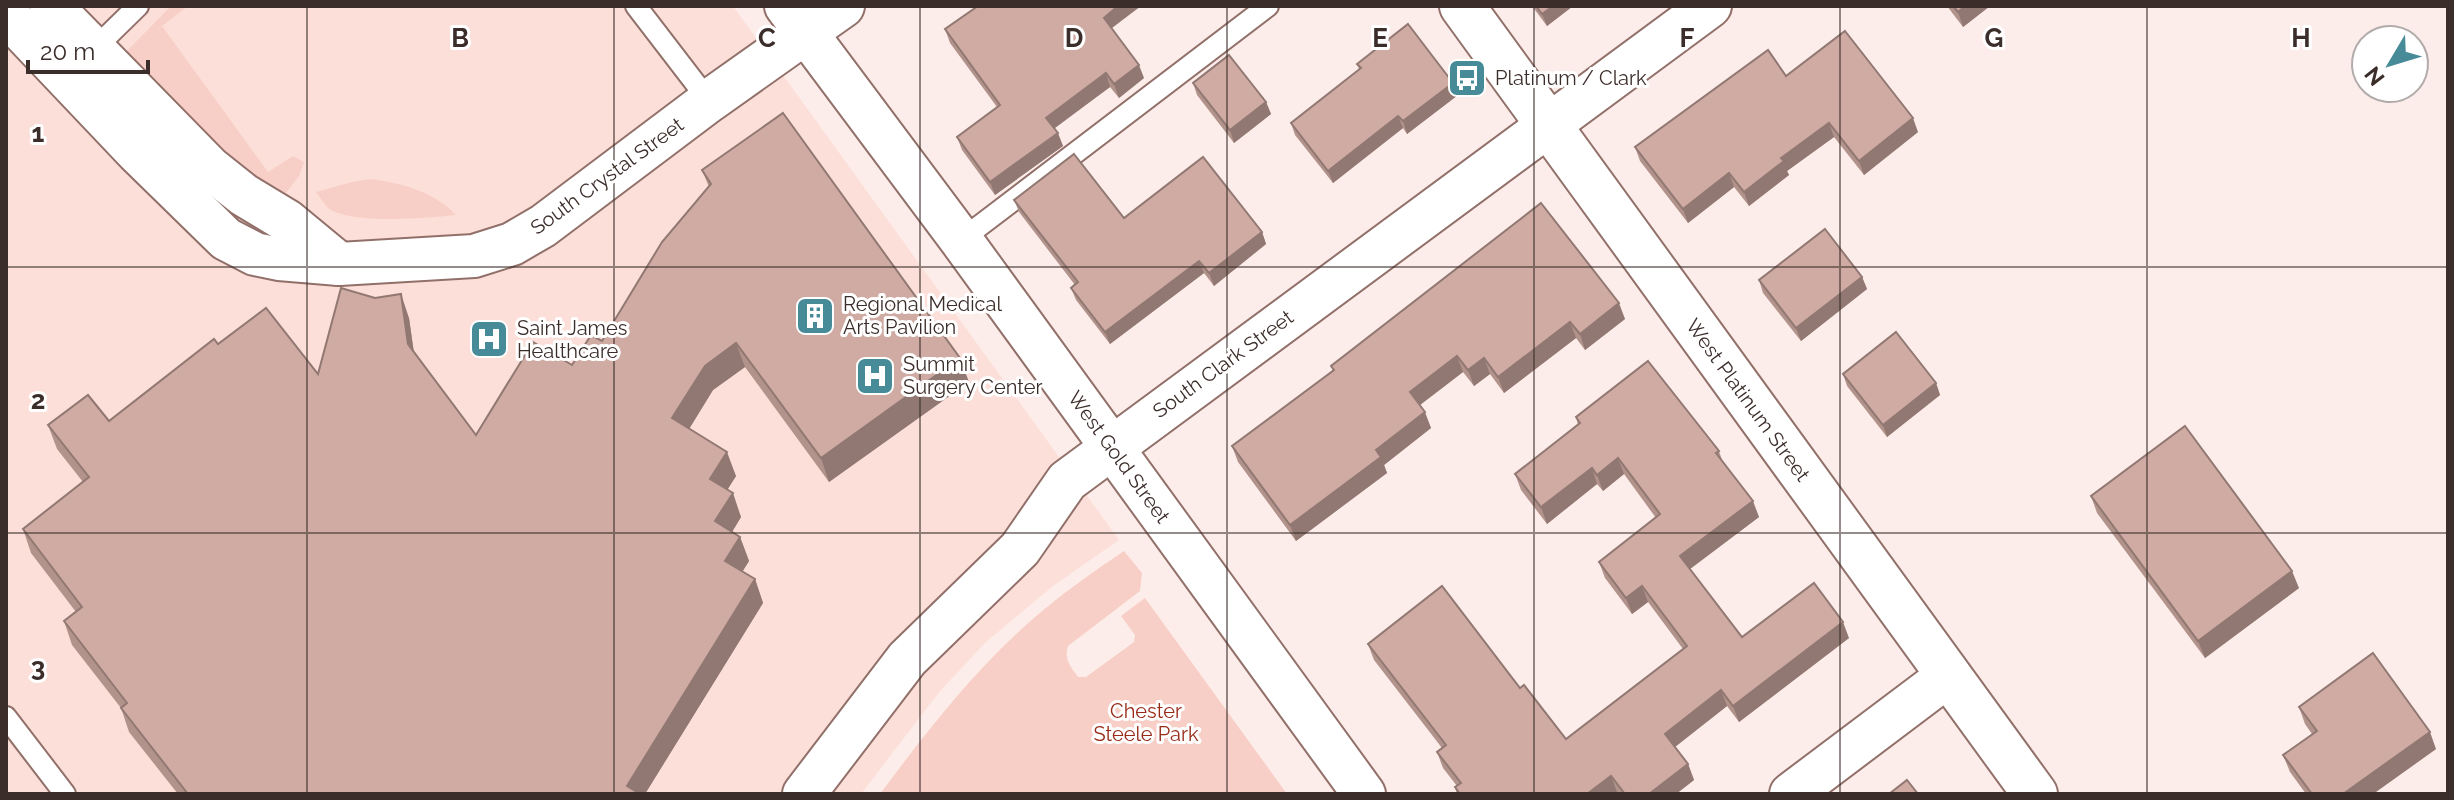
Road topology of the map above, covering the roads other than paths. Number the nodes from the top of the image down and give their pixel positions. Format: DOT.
graph roads {
  1 [pos="51,6"];
  2 [pos="138,6"];
  3 [pos="636,6"];
  4 [pos="843,6"];
  5 [pos="1268,6"];
  6 [pos="1462,6"];
  7 [pos="1710,6"];
  8 [pos="6,14"];
  9 [pos="796,19"];
  10 [pos="80,65"];
  11 [pos="709,101"];
  12 [pos="1548,126"];
  13 [pos="961,240"];
  14 [pos="1111,447"];
  15 [pos="1949,675"];
  16 [pos="6,717"];
  17 [pos="65,794"];
  18 [pos="804,794"];
  19 [pos="1364,794"];
  20 [pos="1791,794"];
  21 [pos="2035,794"];
  1 -- 10 [label="street, South Crystal Street"];
  2 -- 10 [label="lane"];
  3 -- 11 [label="lane"];
  4 -- 9 [label="street, South Crystal Street"];
  5 -- 13 [label="lane"];
  6 -- 12 [label="street, West Platinum Street"];
  7 -- 12 [label="street, South Clark Street"];
  8 -- 10 [label="street, South Crystal Street"];
  9 -- 11 [label="street, South Crystal Street"];
  9 -- 13 [label="street, West Gold Street"];
  10 -- 11 [label="street, South Crystal Street"];
  12 -- 14 [label="street, South Clark Street"];
  12 -- 15 [label="street, West Platinum Street"];
  13 -- 14 [label="street, West Gold Street"];
  14 -- 18 [label="street, South Clark Street"];
  14 -- 19 [label="street, West Gold Street"];
  15 -- 20 [label="street"];
  15 -- 21 [label="street, West Platinum Street"];
  16 -- 17 [label="lane"];
}
